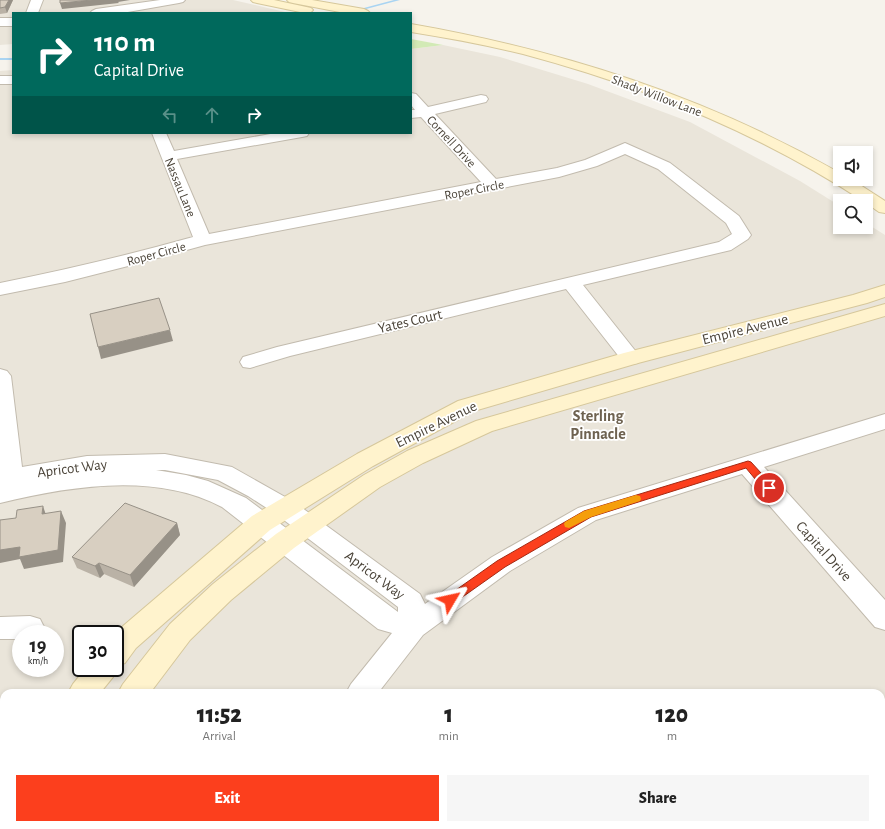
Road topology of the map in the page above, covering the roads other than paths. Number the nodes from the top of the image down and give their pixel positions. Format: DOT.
graph roads {
  1 [pos="37,0"];
  2 [pos="179,0"];
  3 [pos="257,0"];
  4 [pos="293,0"];
  5 [pos="325,11"];
  6 [pos="32,12"];
  7 [pos="105,12"];
  8 [pos="344,12"];
  9 [pos="412,21"];
  10 [pos="0,22"];
  11 [pos="12,22"];
  12 [pos="412,28"];
  13 [pos="0,80"];
  14 [pos="12,80"];
  15 [pos="662,90"];
  16 [pos="412,99"];
  17 [pos="481,99"];
  18 [pos="418,113"];
  19 [pos="159,134"];
  20 [pos="296,134"];
  21 [pos="169,156"];
  22 [pos="833,161"];
  23 [pos="873,184"];
  24 [pos="492,185"];
  25 [pos="885,191"];
  26 [pos="885,208"];
  27 [pos="203,240"];
  28 [pos="571,283"];
  29 [pos="0,289"];
  30 [pos="885,291"];
  31 [pos="885,310"];
  32 [pos="631,358"];
  33 [pos="250,362"];
  34 [pos="0,376"];
  35 [pos="885,421"];
  36 [pos="748,464"];
  37 [pos="6,485"];
  38 [pos="285,508"];
  39 [pos="261,523"];
  40 [pos="309,525"];
  41 [pos="285,541"];
  42 [pos="885,619"];
  43 [pos="413,627"];
  44 [pos="0,628"];
  45 [pos="12,628"];
  46 [pos="124,643"];
  47 [pos="96,677"];
  48 [pos="86,689"];
  49 [pos="136,689"];
  50 [pos="364,689"];
  1 -- 6 [label="street"];
  2 -- 7 [label="street"];
  3 -- 5 [label="main road"];
  4 -- 5 [label="main road"];
  5 -- 8 [label="main road"];
  9 -- 15 [label="main road, Shady Willow Lane"];
  10 -- 11 [label="street"];
  12 -- 15 [label="main road, Shady Willow Lane"];
  13 -- 14 [label="street"];
  15 -- 22 [label="main road, Shady Willow Lane"];
  15 -- 26 [label="main road, Shady Willow Lane"];
  16 -- 18 [label="street, Cornell Drive"];
  17 -- 18 [label="street"];
  18 -- 24 [label="street, Cornell Drive"];
  19 -- 21 [label="street, Nassau Lane"];
  20 -- 21 [label="street"];
  21 -- 27 [label="street, Nassau Lane"];
  23 -- 25 [label="main road"];
  24 -- 27 [label="street, Roper Circle"];
  24 -- 28 [label="street, Roper Circle"];
  27 -- 29 [label="street, Roper Circle"];
  28 -- 32 [label="street"];
  28 -- 33 [label="street, Yates Court"];
  30 -- 32 [label="main road, Empire Avenue"];
  31 -- 40 [label="main road, Empire Avenue"];
  32 -- 38 [label="main road, Empire Avenue"];
  34 -- 37 [label="street"];
  35 -- 36 [label="street"];
  36 -- 42 [label="street, Capital Drive"];
  36 -- 43 [label="street"];
  37 -- 38 [label="street, Apricot Way"];
  37 -- 39 [label="street, Apricot Way"];
  38 -- 39 [label="main road, Empire Avenue"];
  38 -- 40 [label="street, Apricot Way"];
  39 -- 41 [label="street, Apricot Way"];
  39 -- 46 [label="main road, Empire Avenue"];
  40 -- 41 [label="main road, Empire Avenue"];
  40 -- 43 [label="street, Apricot Way"];
  41 -- 43 [label="street, Apricot Way"];
  41 -- 49 [label="main road, Empire Avenue"];
  43 -- 50 [label="street"];
  44 -- 45 [label="street"];
  47 -- 48 [label="main road"];
}
